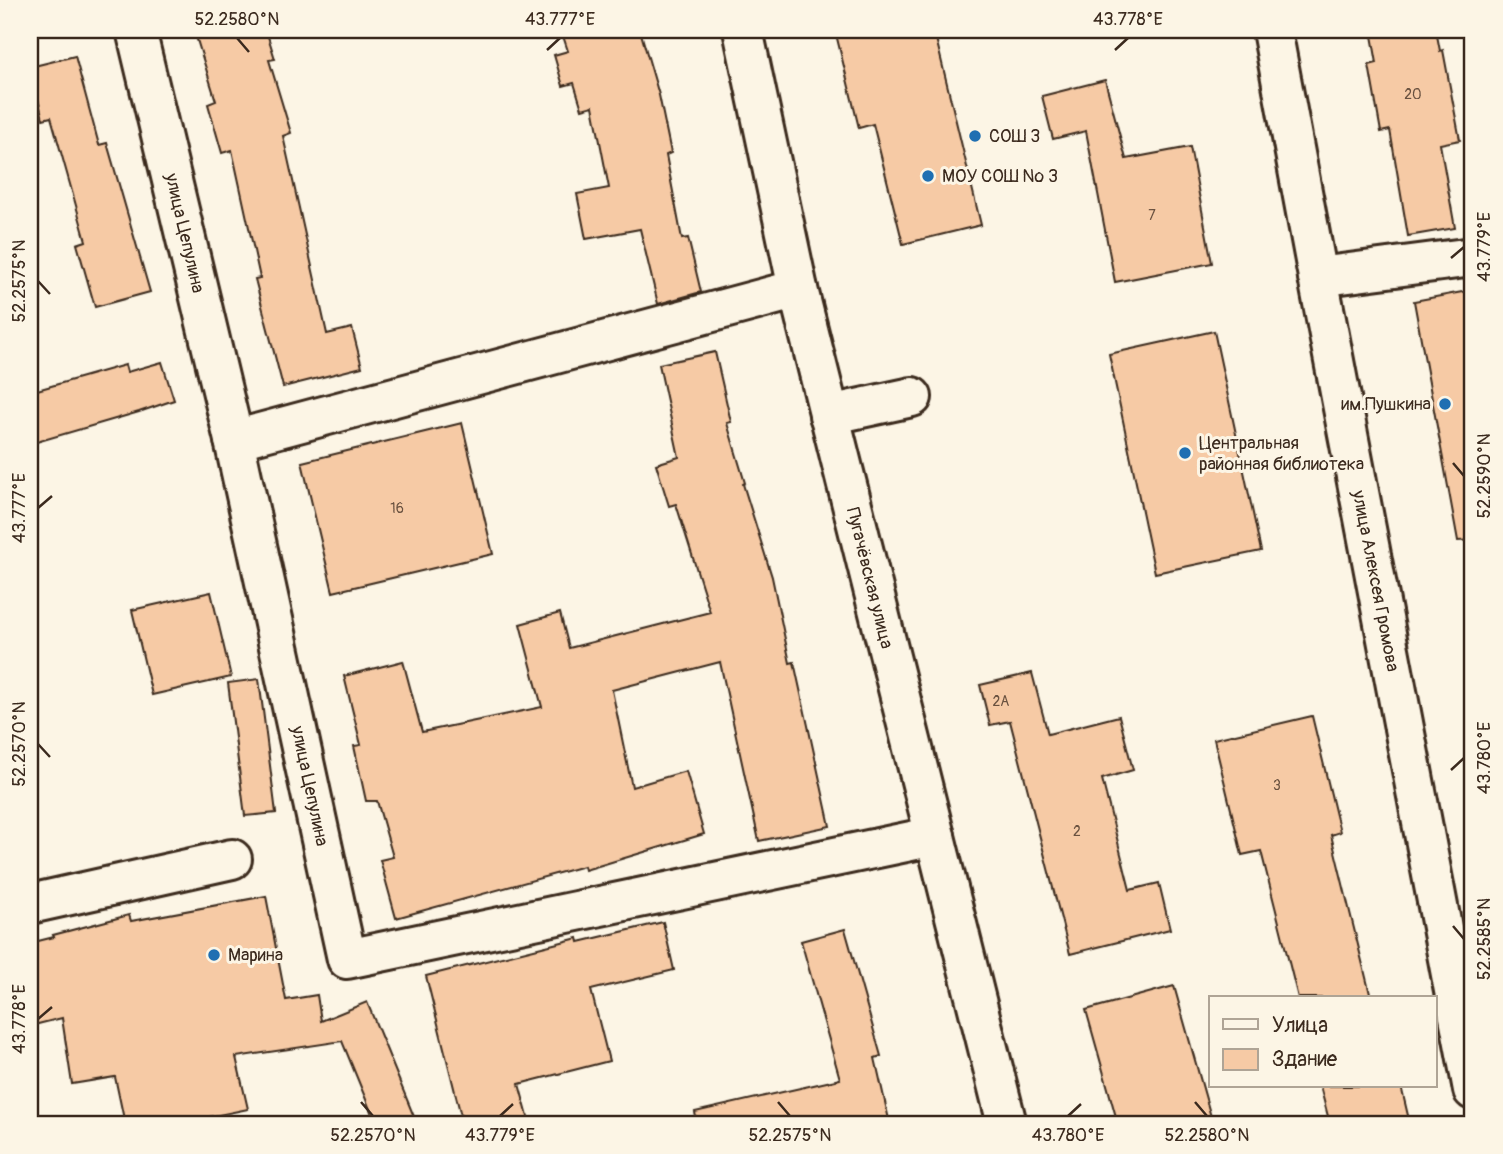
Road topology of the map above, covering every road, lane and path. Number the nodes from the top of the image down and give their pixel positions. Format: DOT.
graph roads {
  1 [pos="136,30"];
  2 [pos="743,30"];
  3 [pos="1272,30"];
  4 [pos="1473,257"];
  5 [pos="1318,277"];
  6 [pos="798,289"];
  7 [pos="912,397"];
  8 [pos="829,415"];
  9 [pos="234,440"];
  10 [pos="934,836"];
  11 [pos="232,859"];
  12 [pos="30,904"];
  13 [pos="1473,1090"];
  14 [pos="1007,1124"];
  1 -- 9 [label="street, улица Цепулина"];
  2 -- 6 [label="street, Пугачёвская улица"];
  3 -- 5 [label="street, улица Алексея Громова"];
  4 -- 5 [label="street"];
  5 -- 13 [label="street, улица Алексея Громова"];
  6 -- 8 [label="street, Пугачёвская улица"];
  6 -- 9 [label="street"];
  7 -- 8 [label="street"];
  8 -- 10 [label="street, Пугачёвская улица"];
  9 -- 10 [label="street, улица Цепулина"];
  10 -- 14 [label="street, Пугачёвская улица"];
  11 -- 12 [label="street"];
}
